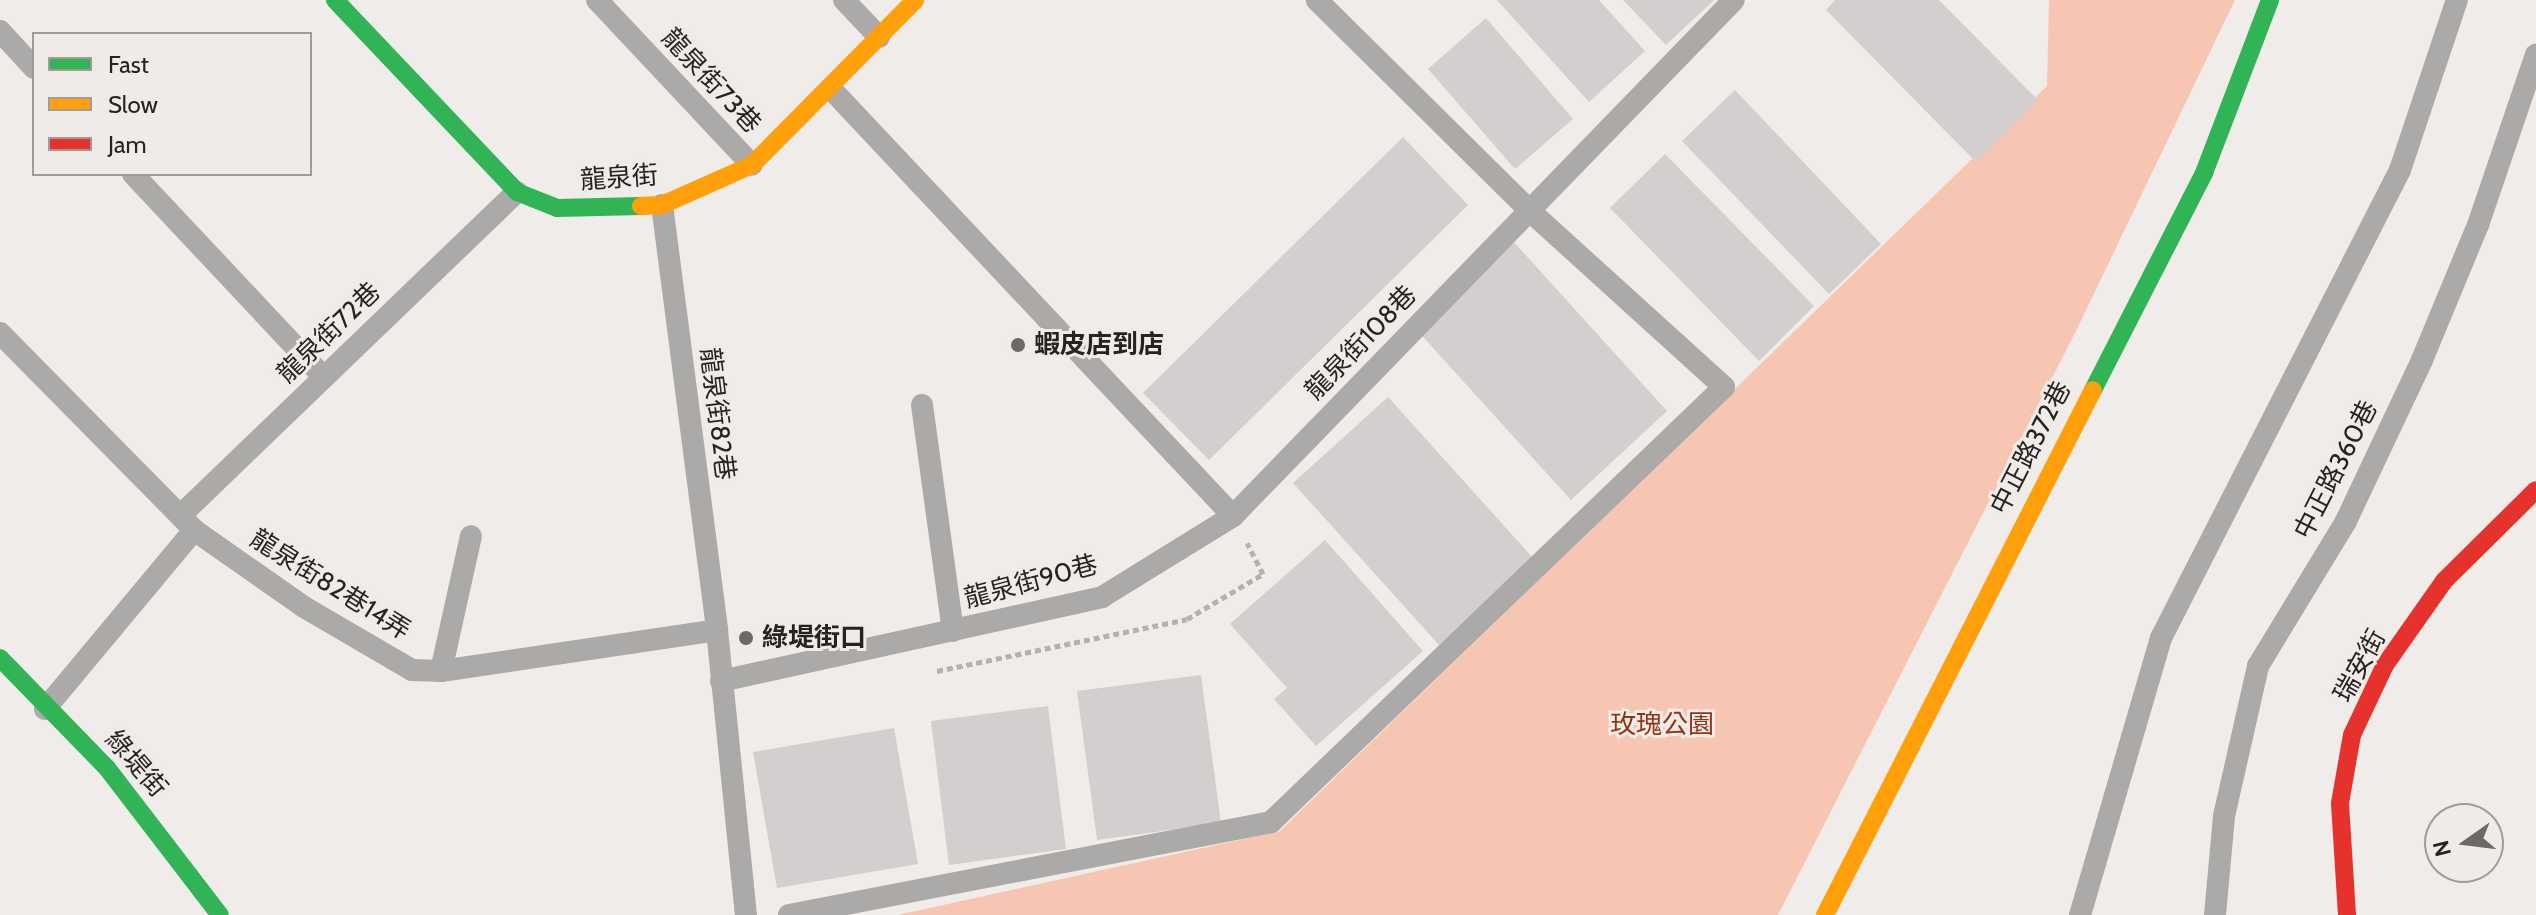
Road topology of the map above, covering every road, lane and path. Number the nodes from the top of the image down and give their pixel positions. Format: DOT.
graph roads {
  1 [pos="335,0"];
  2 [pos="597,0"];
  3 [pos="844,0"];
  4 [pos="915,0"];
  5 [pos="1317,0"];
  6 [pos="1734,0"];
  7 [pos="2270,0"];
  8 [pos="2457,0"];
  9 [pos="0,31"];
  10 [pos="879,37"];
  11 [pos="2536,55"];
  12 [pos="32,66"];
  13 [pos="831,89"];
  14 [pos="752,165"];
  15 [pos="135,176"];
  16 [pos="517,192"];
  17 [pos="662,205"];
  18 [pos="1528,209"];
  19 [pos="0,333"];
  20 [pos="323,376"];
  21 [pos="922,405"];
  22 [pos="2534,486"];
  23 [pos="1233,516"];
  24 [pos="187,523"];
  25 [pos="471,536"];
  26 [pos="717,630"];
  27 [pos="953,631"];
  28 [pos="0,658"];
  29 [pos="441,671"];
  30 [pos="721,681"];
  31 [pos="45,709"];
  32 [pos="220,915"];
  33 [pos="746,915"];
  34 [pos="789,915"];
  35 [pos="1825,915"];
  36 [pos="2080,915"];
  37 [pos="2215,915"];
  38 [pos="2347,915"];
  1 -- 16 [label="street, 龍泉街"];
  2 -- 14 [label="lane, 龍泉街73巷"];
  3 -- 10 [label="lane"];
  4 -- 10 [label="street, 龍泉街"];
  5 -- 18 [label="lane"];
  6 -- 18 [label="lane, 龍泉街108巷"];
  7 -- 35 [label="street, 中正路372巷"];
  8 -- 36 [label="lane"];
  9 -- 12 [label="lane"];
  10 -- 13 [label="street, 龍泉街"];
  11 -- 37 [label="lane, 中正路360巷"];
  13 -- 14 [label="street, 龍泉街"];
  13 -- 23 [label="lane"];
  14 -- 17 [label="street, 龍泉街"];
  15 -- 20 [label="lane"];
  16 -- 17 [label="street, 龍泉街"];
  16 -- 20 [label="lane, 龍泉街72巷"];
  17 -- 26 [label="lane, 龍泉街82巷"];
  18 -- 23 [label="lane, 龍泉街108巷"];
  18 -- 34 [label="lane"];
  19 -- 24 [label="lane"];
  20 -- 24 [label="lane, 龍泉街72巷"];
  21 -- 27 [label="lane"];
  22 -- 38 [label="street, 瑞安街"];
  23 -- 27 [label="lane, 龍泉街90巷"];
  24 -- 29 [label="lane, 龍泉街82巷14弄"];
  24 -- 31 [label="lane, 龍泉街72巷"];
  25 -- 29 [label="lane, 龍泉街82巷14弄"];
  26 -- 29 [label="lane, 龍泉街82巷14弄"];
  26 -- 30 [label="lane"];
  27 -- 30 [label="lane, 龍泉街90巷"];
  28 -- 31 [label="street, 綠堤街"];
  30 -- 33 [label="lane"];
  31 -- 32 [label="street, 綠堤街"];
}
